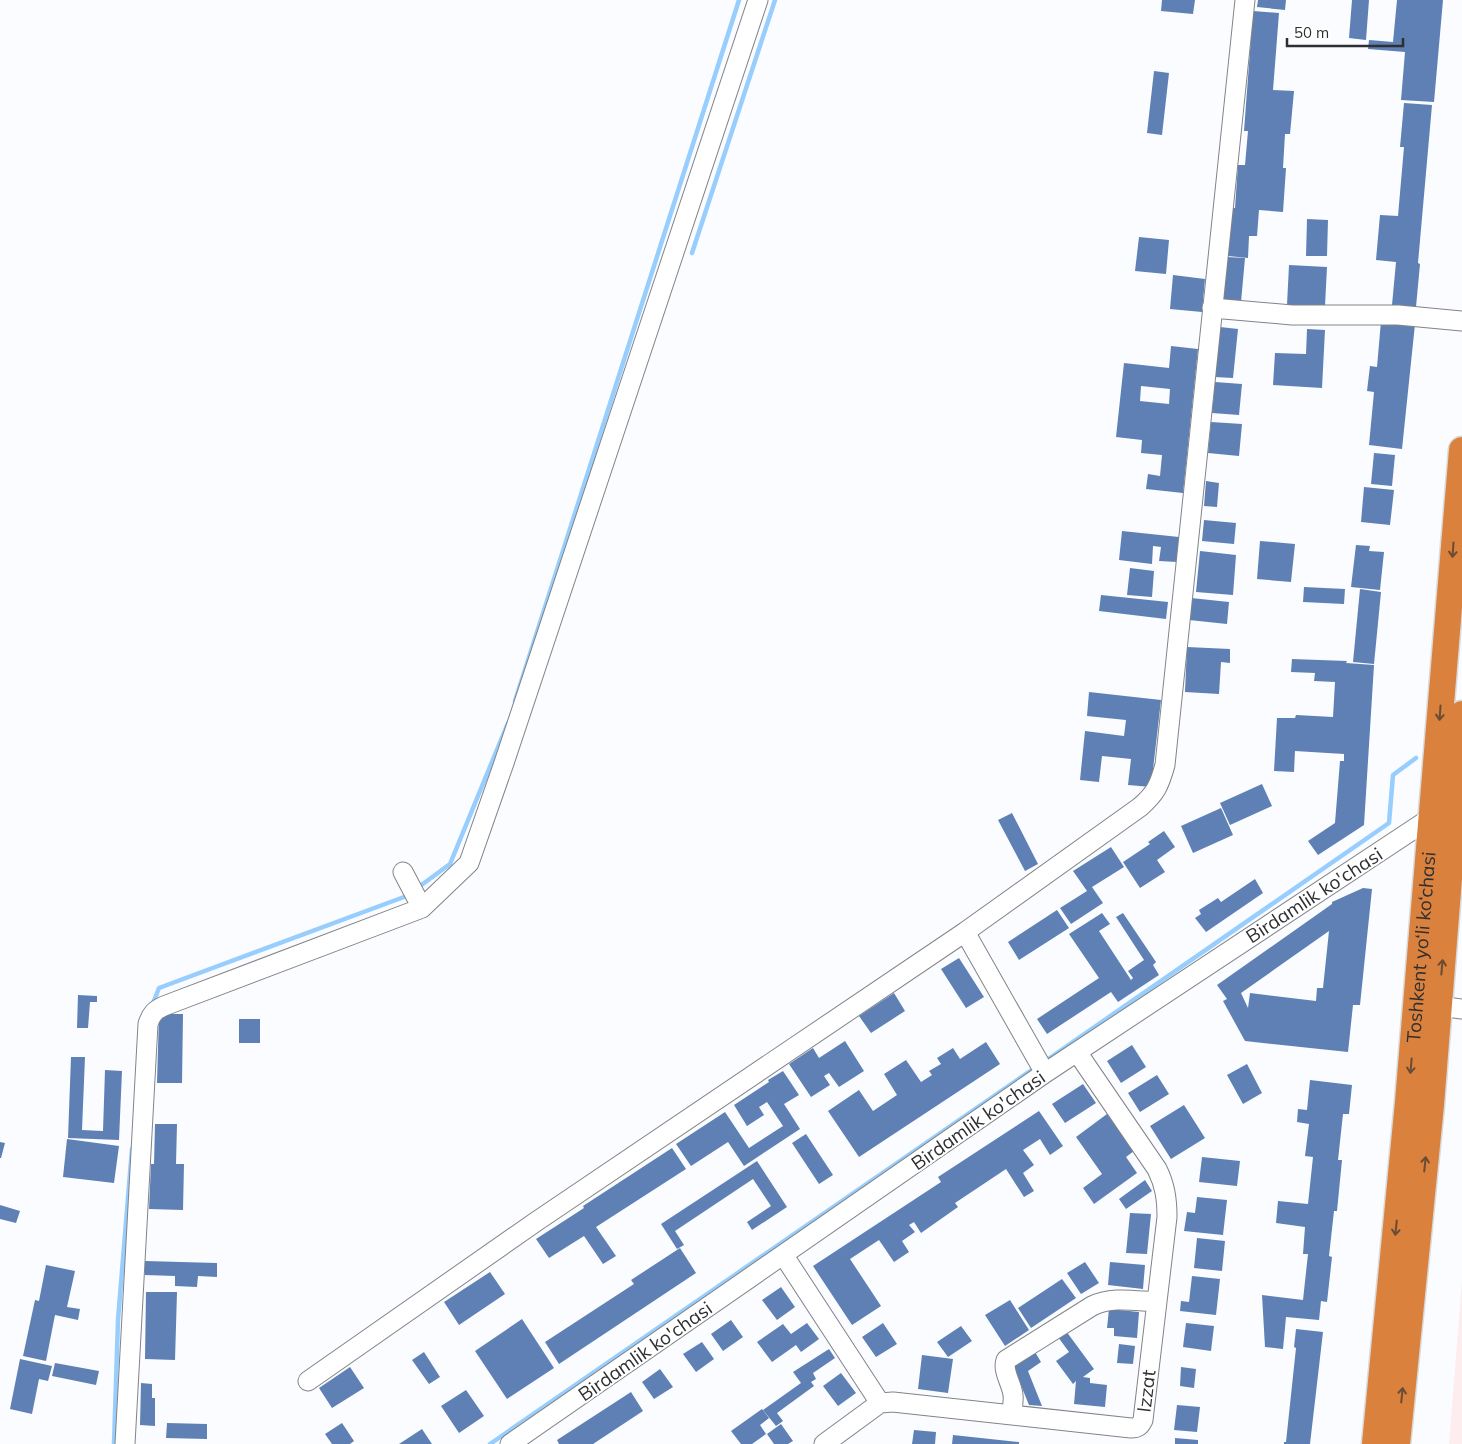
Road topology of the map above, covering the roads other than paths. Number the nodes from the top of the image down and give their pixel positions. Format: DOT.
graph roads {
  1 [pos="758,0"];
  2 [pos="1245,0"];
  3 [pos="1212,308"];
  4 [pos="1462,321"];
  5 [pos="1462,450"];
  6 [pos="1462,714"];
  7 [pos="1450,813"];
  8 [pos="403,872"];
  9 [pos="422,908"];
  10 [pos="965,932"];
  11 [pos="1450,1008"];
  12 [pos="1077,1052"];
  13 [pos="1045,1073"];
  14 [pos="784,1256"];
  15 [pos="1157,1302"];
  16 [pos="308,1381"];
  17 [pos="880,1403"];
  18 [pos="1012,1415"];
  19 [pos="125,1444"];
  20 [pos="510,1444"];
  21 [pos="824,1444"];
  22 [pos="1375,1444"];
  23 [pos="1397,1444"];
  1 -- 9 [label="street"];
  2 -- 3 [label="street"];
  3 -- 4 [label="street"];
  3 -- 10 [label="street"];
  5 -- 7 [label="highway, Toshkent yo‘li ko‘chasi, one-way"];
  6 -- 7 [label="highway, Toshkent yo‘li ko‘chasi"];
  11 -- 7 [label="highway, Toshkent yo‘li ko‘chasi, one-way"];
  7 -- 12 [label="street, Birdamlik ko'chasi"];
  7 -- 22 [label="highway, Toshkent yo‘li ko‘chasi, one-way"];
  8 -- 9 [label="street"];
  9 -- 19 [label="street"];
  10 -- 13 [label="street"];
  10 -- 16 [label="street"];
  23 -- 11 [label="highway, Toshkent yo‘li ko‘chasi, one-way"];
  12 -- 13 [label="street, Birdamlik ko'chasi"];
  12 -- 15 [label="street, Izzat"];
  13 -- 14 [label="street, Birdamlik ko'chasi"];
  14 -- 17 [label="street"];
  14 -- 20 [label="street, Birdamlik ko'chasi"];
  15 -- 18 [label="street"];
  15 -- 18 [label="street, Izzat"];
  17 -- 18 [label="street, Izzat"];
  17 -- 21 [label="street"];
}
